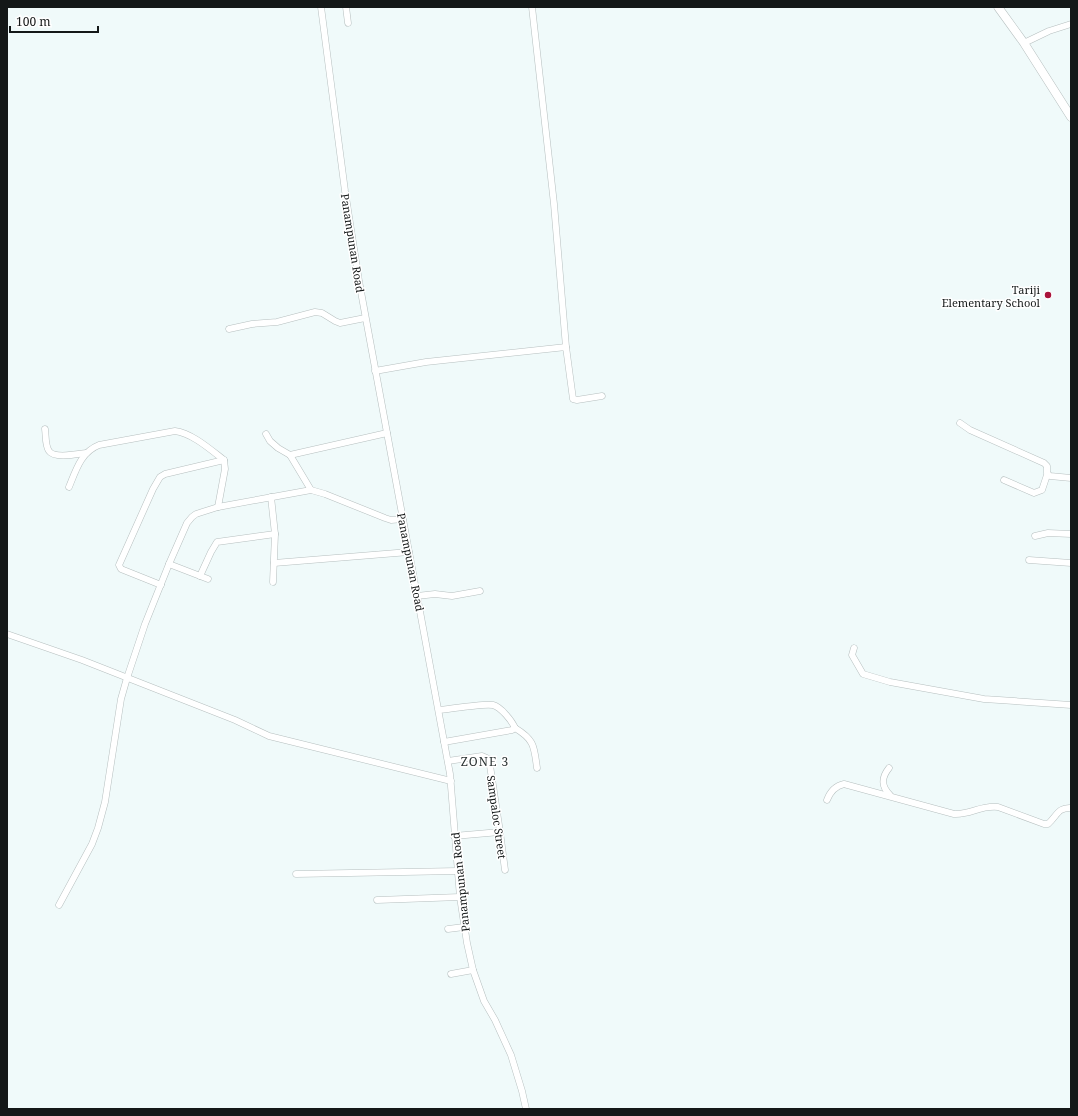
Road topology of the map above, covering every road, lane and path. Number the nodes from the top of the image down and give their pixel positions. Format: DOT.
graph roads {
  1 [pos="321,7"];
  2 [pos="346,7"];
  3 [pos="532,7"];
  4 [pos="998,7"];
  5 [pos="348,23"];
  6 [pos="1071,24"];
  7 [pos="1024,43"];
  8 [pos="1071,117"];
  9 [pos="366,318"];
  10 [pos="229,329"];
  11 [pos="566,348"];
  12 [pos="375,371"];
  13 [pos="602,396"];
  14 [pos="960,423"];
  15 [pos="45,429"];
  16 [pos="387,433"];
  17 [pos="266,434"];
  18 [pos="86,453"];
  19 [pos="290,455"];
  20 [pos="224,460"];
  21 [pos="1047,475"];
  22 [pos="1071,478"];
  23 [pos="1004,480"];
  24 [pos="69,487"];
  25 [pos="311,490"];
  26 [pos="272,497"];
  27 [pos="218,507"];
  28 [pos="403,519"];
  29 [pos="275,534"];
  30 [pos="1071,534"];
  31 [pos="1034,536"];
  32 [pos="409,552"];
  33 [pos="1029,560"];
  34 [pos="274,563"];
  35 [pos="1071,563"];
  36 [pos="169,564"];
  37 [pos="200,576"];
  38 [pos="208,579"];
  39 [pos="273,582"];
  40 [pos="161,584"];
  41 [pos="480,590"];
  42 [pos="417,596"];
  43 [pos="7,634"];
  44 [pos="854,648"];
  45 [pos="127,678"];
  46 [pos="1071,705"];
  47 [pos="439,710"];
  48 [pos="515,728"];
  49 [pos="444,742"];
  50 [pos="448,761"];
  51 [pos="537,768"];
  52 [pos="889,768"];
  53 [pos="451,781"];
  54 [pos="891,796"];
  55 [pos="827,800"];
  56 [pos="1071,808"];
  57 [pos="500,832"];
  58 [pos="454,836"];
  59 [pos="505,870"];
  60 [pos="458,871"];
  61 [pos="296,874"];
  62 [pos="460,897"];
  63 [pos="377,900"];
  64 [pos="60,905"];
  65 [pos="464,927"];
  66 [pos="448,929"];
  67 [pos="473,970"];
  68 [pos="450,974"];
  69 [pos="526,1109"];
  1 -- 9 [label="street, Panampunan Road"];
  2 -- 5 [label="street"];
  3 -- 11 [label="street"];
  4 -- 7 [label="main road"];
  6 -- 7 [label="street"];
  7 -- 8 [label="main road"];
  9 -- 10 [label="street"];
  9 -- 12 [label="street, Panampunan Road"];
  11 -- 12 [label="street"];
  11 -- 13 [label="street"];
  12 -- 16 [label="street, Panampunan Road"];
  14 -- 21 [label="street"];
  15 -- 18 [label="street"];
  16 -- 19 [label="street"];
  16 -- 28 [label="street, Panampunan Road"];
  17 -- 19 [label="street"];
  18 -- 20 [label="street"];
  18 -- 24 [label="street"];
  19 -- 25 [label="street"];
  20 -- 27 [label="street"];
  20 -- 40 [label="street"];
  21 -- 22 [label="street"];
  21 -- 23 [label="street"];
  25 -- 26 [label="street"];
  25 -- 28 [label="street"];
  26 -- 27 [label="street"];
  26 -- 29 [label="street"];
  27 -- 36 [label="street"];
  28 -- 32 [label="street, Panampunan Road"];
  29 -- 34 [label="street"];
  29 -- 37 [label="street"];
  30 -- 31 [label="street"];
  32 -- 34 [label="street"];
  32 -- 42 [label="street, Panampunan Road"];
  33 -- 35 [label="street"];
  34 -- 39 [label="street"];
  36 -- 37 [label="street"];
  36 -- 40 [label="street"];
  37 -- 38 [label="street"];
  40 -- 45 [label="street"];
  41 -- 42 [label="street"];
  42 -- 47 [label="street, Panampunan Road"];
  43 -- 45 [label="street"];
  44 -- 46 [label="street"];
  45 -- 53 [label="street"];
  45 -- 64 [label="street"];
  47 -- 48 [label="street"];
  47 -- 49 [label="street, Panampunan Road"];
  48 -- 49 [label="street"];
  48 -- 51 [label="street"];
  49 -- 50 [label="street, Panampunan Road"];
  50 -- 53 [label="street, Panampunan Road"];
  50 -- 57 [label="street, Sampaloc Street"];
  52 -- 54 [label="street"];
  53 -- 58 [label="street, Panampunan Road"];
  54 -- 55 [label="street"];
  54 -- 56 [label="street"];
  57 -- 58 [label="street"];
  57 -- 59 [label="street, Sampaloc Street"];
  58 -- 60 [label="street, Panampunan Road"];
  60 -- 61 [label="street"];
  60 -- 62 [label="street, Panampunan Road"];
  62 -- 63 [label="street"];
  62 -- 65 [label="street, Panampunan Road"];
  65 -- 66 [label="street"];
  65 -- 67 [label="street, Panampunan Road"];
  67 -- 68 [label="street"];
  67 -- 69 [label="street, Panampunan Road"];
}
